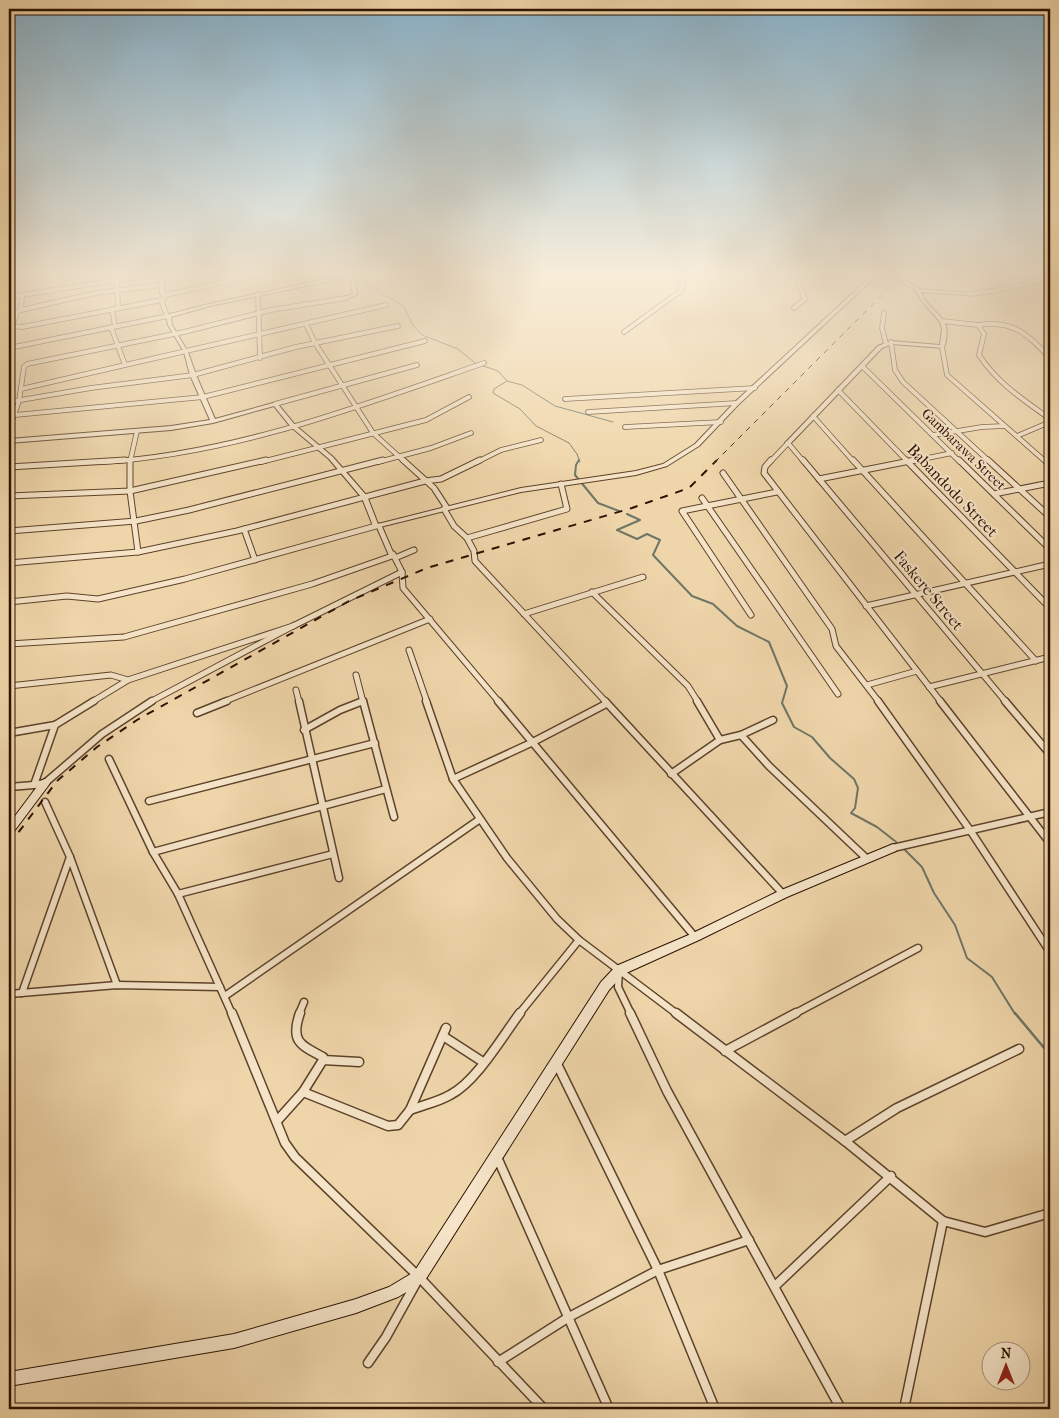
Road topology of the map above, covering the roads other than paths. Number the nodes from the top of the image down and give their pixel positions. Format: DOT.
graph roads {
  1 [pos="41,341"];
  2 [pos="117,341"];
  3 [pos="136,341"];
  4 [pos="180,341"];
  5 [pos="232,341"];
  6 [pos="259,341"];
  7 [pos="324,341"];
  8 [pos="425,341"];
  9 [pos="805,341"];
  10 [pos="943,341"];
  11 [pos="983,341"];
  12 [pos="1032,341"];
  13 [pos="315,343"];
  14 [pos="889,343"];
  15 [pos="118,345"];
  16 [pos="942,347"];
  17 [pos="9,348"];
  18 [pos="186,352"];
  19 [pos="260,358"];
  20 [pos="1050,358"];
  21 [pos="484,363"];
  22 [pos="125,365"];
  23 [pos="328,365"];
  24 [pos="417,365"];
  25 [pos="862,366"];
  26 [pos="193,375"];
  27 [pos="342,386"];
  28 [pos="755,388"];
  29 [pos="21,389"];
  30 [pos="838,390"];
  31 [pos="469,397"];
  32 [pos="203,398"];
  33 [pos="565,399"];
  34 [pos="18,401"];
  35 [pos="9,402"];
  36 [pos="275,404"];
  37 [pos="737,404"];
  38 [pos="355,408"];
  39 [pos="588,412"];
  40 [pos="15,415"];
  41 [pos="814,416"];
  42 [pos="213,421"];
  43 [pos="1050,421"];
  44 [pos="721,422"];
  45 [pos="293,426"];
  46 [pos="626,426"];
  47 [pos="1004,426"];
  48 [pos="9,429"];
  49 [pos="137,431"];
  50 [pos="957,431"];
  51 [pos="373,432"];
  52 [pos="471,433"];
  53 [pos="933,435"];
  54 [pos="1017,436"];
  55 [pos="541,440"];
  56 [pos="9,441"];
  57 [pos="788,443"];
  58 [pos="317,447"];
  59 [pos="952,453"];
  60 [pos="399,456"];
  61 [pos="130,460"];
  62 [pos="908,462"];
  63 [pos="1050,465"];
  64 [pos="9,467"];
  65 [pos="862,470"];
  66 [pos="343,471"];
  67 [pos="722,473"];
  68 [pos="819,479"];
  69 [pos="425,481"];
  70 [pos="1050,483"];
  71 [pos="560,484"];
  72 [pos="1021,489"];
  73 [pos="130,491"];
  74 [pos="777,492"];
  75 [pos="994,494"];
  76 [pos="9,496"];
  77 [pos="365,497"];
  78 [pos="702,498"];
  79 [pos="741,499"];
  80 [pos="708,505"];
  81 [pos="445,509"];
  82 [pos="1050,517"];
  83 [pos="136,521"];
  84 [pos="378,526"];
  85 [pos="244,530"];
  86 [pos="9,531"];
  87 [pos="467,538"];
  88 [pos="1050,548"];
  89 [pos="414,550"];
  90 [pos="138,552"];
  91 [pos="394,556"];
  92 [pos="255,560"];
  93 [pos="9,563"];
  94 [pos="1050,564"];
  95 [pos="1015,571"];
  96 [pos="402,572"];
  97 [pos="643,577"];
  98 [pos="964,582"];
  99 [pos="592,592"];
  100 [pos="916,594"];
  101 [pos="9,602"];
  102 [pos="866,606"];
  103 [pos="1050,608"];
  104 [pos="524,614"];
  105 [pos="751,615"];
  106 [pos="430,619"];
  107 [pos="295,625"];
  108 [pos="9,644"];
  109 [pos="409,650"];
  110 [pos="1050,657"];
  111 [pos="1036,661"];
  112 [pos="918,671"];
  113 [pos="983,672"];
  114 [pos="356,675"];
  115 [pos="128,680"];
  116 [pos="867,684"];
  117 [pos="9,686"];
  118 [pos="929,687"];
  119 [pos="296,690"];
  120 [pos="838,694"];
  121 [pos="362,701"];
  122 [pos="606,704"];
  123 [pos="197,713"];
  124 [pos="773,720"];
  125 [pos="55,725"];
  126 [pos="304,730"];
  127 [pos="9,733"];
  128 [pos="741,735"];
  129 [pos="720,740"];
  130 [pos="375,743"];
  131 [pos="531,743"];
  132 [pos="1050,754"];
  133 [pos="109,759"];
  134 [pos="311,760"];
  135 [pos="671,774"];
  136 [pos="453,779"];
  137 [pos="39,784"];
  138 [pos="9,787"];
  139 [pos="386,789"];
  140 [pos="45,802"];
  141 [pos="149,802"];
  142 [pos="321,807"];
  143 [pos="1050,812"];
  144 [pos="394,817"];
  145 [pos="1031,818"];
  146 [pos="480,819"];
  147 [pos="970,830"];
  148 [pos="9,831"];
  149 [pos="1050,843"];
  150 [pos="893,848"];
  151 [pos="153,852"];
  152 [pos="333,854"];
  153 [pos="70,857"];
  154 [pos="866,858"];
  155 [pos="338,878"];
  156 [pos="178,894"];
  157 [pos="783,894"];
  158 [pos="695,937"];
  159 [pos="579,940"];
  160 [pos="918,948"];
  161 [pos="1050,952"];
  162 [pos="620,970"];
  163 [pos="117,985"];
  164 [pos="220,987"];
  165 [pos="22,993"];
  166 [pos="9,994"];
  167 [pos="224,996"];
  168 [pos="304,1002"];
  169 [pos="1018,1049"];
  170 [pos="725,1051"];
  171 [pos="323,1060"];
  172 [pos="360,1062"];
  173 [pos="483,1062"];
  174 [pos="556,1062"];
  175 [pos="303,1092"];
  176 [pos="410,1110"];
  177 [pos="277,1121"];
  178 [pos="845,1141"];
  179 [pos="497,1157"];
  180 [pos="890,1176"];
  181 [pos="1050,1213"];
  182 [pos="943,1221"];
  183 [pos="749,1240"];
  184 [pos="658,1270"];
  185 [pos="420,1277"];
  186 [pos="775,1286"];
  187 [pos="569,1317"];
  188 [pos="498,1362"];
  189 [pos="368,1363"];
  190 [pos="9,1379"];
  191 [pos="544,1409"];
  192 [pos="609,1409"];
  193 [pos="715,1409"];
  194 [pos="841,1409"];
  195 [pos="904,1409"];
  1 -- 17 [label="street"];
  2 -- 15 [label="street"];
  3 -- 15 [label="street"];
  4 -- 18 [label="street"];
  5 -- 18 [label="street"];
  6 -- 19 [label="street"];
  7 -- 13 [label="street"];
  8 -- 23 [label="street"];
  9 -- 28 [label="street"];
  10 -- 16 [label="street"];
  11 -- 43 [label="street"];
  12 -- 20 [label="street"];
  13 -- 19 [label="street"];
  13 -- 23 [label="street"];
  14 -- 16 [label="street"];
  14 -- 25 [label="street"];
  14 -- 50 [label="street"];
  15 -- 22 [label="street"];
  15 -- 29 [label="street"];
  16 -- 47 [label="street"];
  18 -- 22 [label="street"];
  18 -- 26 [label="street"];
  19 -- 26 [label="street"];
  21 -- 38 [label="street"];
  22 -- 29 [label="street"];
  23 -- 27 [label="street"];
  23 -- 32 [label="street"];
  24 -- 27 [label="street"];
  25 -- 30 [label="street"];
  25 -- 53 [label="street, Gambarawa Street"];
  26 -- 32 [label="street"];
  26 -- 34 [label="street"];
  27 -- 36 [label="street"];
  27 -- 38 [label="street"];
  28 -- 33 [label="street"];
  28 -- 37 [label="street"];
  29 -- 34 [label="street"];
  30 -- 41 [label="street"];
  30 -- 62 [label="street, Babandodo Street"];
  31 -- 51 [label="street"];
  32 -- 40 [label="street"];
  32 -- 42 [label="street"];
  34 -- 35 [label="street"];
  34 -- 40 [label="street"];
  36 -- 42 [label="street"];
  36 -- 45 [label="street"];
  37 -- 39 [label="street"];
  37 -- 44 [label="street"];
  38 -- 45 [label="street"];
  38 -- 51 [label="street"];
  40 -- 48 [label="street"];
  41 -- 57 [label="street"];
  41 -- 65 [label="street"];
  42 -- 49 [label="street"];
  43 -- 54 [label="street"];
  44 -- 46 [label="street"];
  44 -- 71 [label="street"];
  45 -- 58 [label="street"];
  45 -- 61 [label="street"];
  47 -- 50 [label="street"];
  47 -- 54 [label="street"];
  49 -- 56 [label="street"];
  49 -- 61 [label="street"];
  50 -- 53 [label="street"];
  50 -- 72 [label="street"];
  51 -- 58 [label="street"];
  51 -- 60 [label="street"];
  52 -- 60 [label="street"];
  53 -- 59 [label="street, Gambarawa Street"];
  54 -- 63 [label="street"];
  55 -- 69 [label="street"];
  57 -- 68 [label="street, Faskere Street"];
  57 -- 74 [label="street"];
  58 -- 66 [label="street"];
  58 -- 73 [label="street"];
  59 -- 62 [label="street"];
  59 -- 75 [label="street, Gambarawa Street"];
  60 -- 66 [label="street"];
  60 -- 69 [label="street"];
  61 -- 64 [label="street"];
  61 -- 73 [label="street"];
  62 -- 65 [label="street"];
  62 -- 95 [label="street, Babandodo Street"];
  65 -- 68 [label="street"];
  65 -- 98 [label="street"];
  66 -- 77 [label="street"];
  66 -- 83 [label="street"];
  67 -- 79 [label="street"];
  68 -- 100 [label="street, Faskere Street"];
  69 -- 77 [label="street"];
  69 -- 81 [label="street"];
  70 -- 72 [label="street"];
  71 -- 81 [label="street"];
  71 -- 87 [label="street"];
  72 -- 75 [label="street"];
  72 -- 82 [label="street"];
  73 -- 76 [label="street"];
  73 -- 83 [label="street"];
  74 -- 79 [label="street"];
  74 -- 102 [label="street"];
  75 -- 88 [label="street, Gambarawa Street"];
  77 -- 84 [label="street"];
  77 -- 85 [label="street"];
  78 -- 80 [label="street"];
  79 -- 80 [label="street"];
  79 -- 116 [label="street"];
  80 -- 105 [label="street"];
  80 -- 120 [label="street"];
  81 -- 84 [label="street"];
  81 -- 87 [label="street"];
  83 -- 86 [label="street"];
  83 -- 90 [label="street"];
  84 -- 91 [label="street"];
  84 -- 92 [label="street"];
  85 -- 90 [label="street"];
  85 -- 92 [label="street"];
  87 -- 104 [label="street"];
  89 -- 91 [label="street"];
  90 -- 93 [label="street"];
  91 -- 96 [label="street"];
  91 -- 108 [label="street"];
  92 -- 101 [label="street"];
  94 -- 95 [label="street"];
  95 -- 98 [label="street"];
  95 -- 103 [label="street, Babandodo Street"];
  96 -- 106 [label="street"];
  96 -- 107 [label="street"];
  97 -- 99 [label="street"];
  98 -- 100 [label="street"];
  98 -- 111 [label="street"];
  99 -- 104 [label="street"];
  99 -- 129 [label="street"];
  100 -- 102 [label="street"];
  100 -- 113 [label="street, Faskere Street"];
  102 -- 112 [label="street"];
  104 -- 122 [label="street"];
  106 -- 123 [label="street"];
  106 -- 131 [label="street"];
  107 -- 115 [label="street"];
  107 -- 137 [label="street"];
  109 -- 136 [label="street"];
  110 -- 111 [label="street"];
  111 -- 113 [label="street"];
  112 -- 116 [label="street"];
  112 -- 118 [label="street"];
  113 -- 118 [label="street"];
  113 -- 132 [label="street, Faskere Street"];
  114 -- 121 [label="street"];
  115 -- 117 [label="street"];
  115 -- 125 [label="street"];
  116 -- 147 [label="street"];
  118 -- 145 [label="street"];
  119 -- 126 [label="street"];
  121 -- 126 [label="street"];
  121 -- 130 [label="street"];
  122 -- 131 [label="street"];
  122 -- 135 [label="street"];
  124 -- 128 [label="street"];
  125 -- 127 [label="street"];
  125 -- 137 [label="street"];
  126 -- 134 [label="street"];
  128 -- 129 [label="street"];
  128 -- 154 [label="street"];
  129 -- 135 [label="street"];
  130 -- 134 [label="street"];
  130 -- 139 [label="street"];
  131 -- 136 [label="street"];
  131 -- 158 [label="street"];
  133 -- 151 [label="street"];
  134 -- 141 [label="street"];
  134 -- 142 [label="street"];
  135 -- 157 [label="street"];
  136 -- 146 [label="street"];
  137 -- 138 [label="street"];
  137 -- 148 [label="main road"];
  139 -- 142 [label="street"];
  139 -- 144 [label="street"];
  140 -- 153 [label="street"];
  142 -- 151 [label="street"];
  142 -- 152 [label="street"];
  143 -- 145 [label="street"];
  145 -- 147 [label="street"];
  145 -- 149 [label="street"];
  146 -- 159 [label="street"];
  146 -- 167 [label="street"];
  147 -- 150 [label="street"];
  147 -- 161 [label="street"];
  150 -- 154 [label="main road"];
  151 -- 156 [label="street"];
  152 -- 155 [label="street"];
  152 -- 156 [label="street"];
  153 -- 163 [label="street"];
  153 -- 165 [label="street"];
  154 -- 157 [label="main road"];
  156 -- 164 [label="street"];
  157 -- 158 [label="main road"];
  158 -- 162 [label="main road"];
  159 -- 162 [label="street"];
  159 -- 173 [label="street"];
  160 -- 170 [label="street"];
  162 -- 170 [label="street"];
  162 -- 174 [label="main road"];
  162 -- 183 [label="street"];
  163 -- 164 [label="street"];
  163 -- 165 [label="street"];
  164 -- 167 [label="street"];
  165 -- 166 [label="street"];
  167 -- 177 [label="street"];
  168 -- 171 [label="street"];
  169 -- 178 [label="street"];
  170 -- 178 [label="street"];
  171 -- 172 [label="street"];
  171 -- 175 [label="street"];
  173 -- 176 [label="street"];
  173 -- 176 [label="street"];
  174 -- 179 [label="main road"];
  174 -- 184 [label="street"];
  175 -- 176 [label="street"];
  175 -- 177 [label="street"];
  177 -- 185 [label="street"];
  178 -- 180 [label="street"];
  179 -- 185 [label="main road"];
  179 -- 187 [label="street"];
  180 -- 182 [label="street"];
  180 -- 186 [label="street"];
  181 -- 182 [label="street"];
  182 -- 195 [label="street"];
  183 -- 184 [label="street"];
  183 -- 186 [label="street"];
  184 -- 187 [label="street"];
  184 -- 193 [label="street"];
  185 -- 188 [label="street"];
  185 -- 189 [label="street"];
  185 -- 190 [label="main road"];
  186 -- 194 [label="street"];
  187 -- 188 [label="street"];
  187 -- 192 [label="street"];
  188 -- 191 [label="street"];
}
